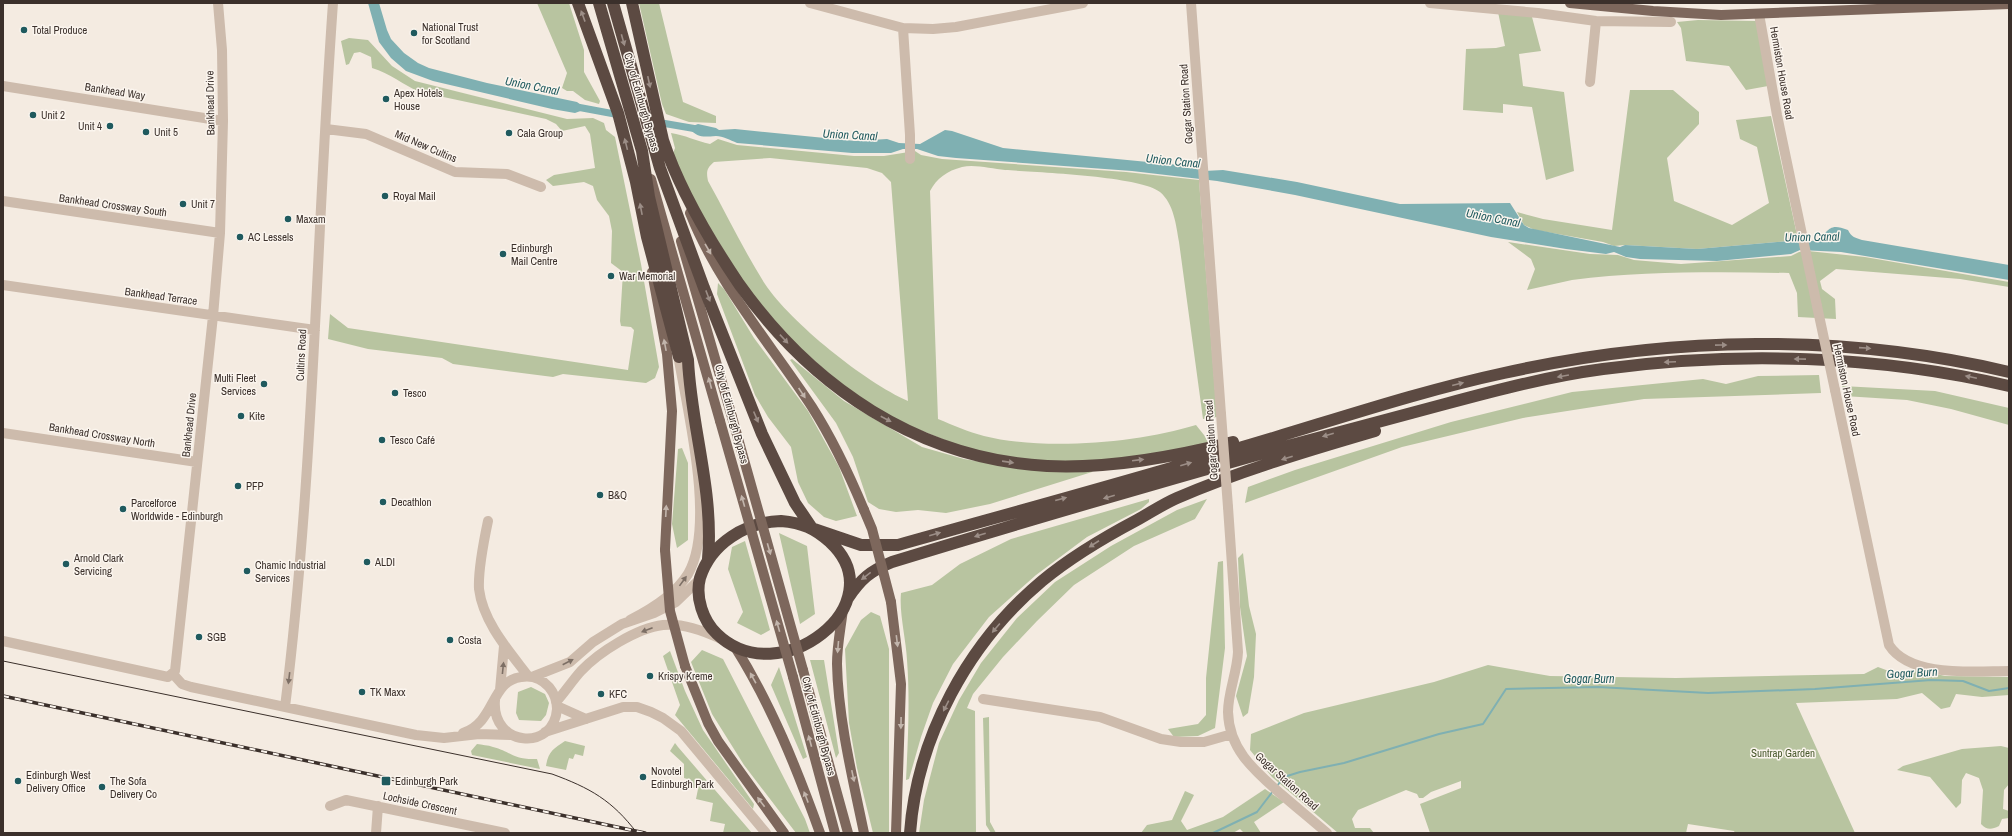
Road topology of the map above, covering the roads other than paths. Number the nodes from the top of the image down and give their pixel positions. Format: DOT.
graph roads {
  1 [pos="218,3"];
  2 [pos="333,3"];
  3 [pos="578,3"];
  4 [pos="599,3"];
  5 [pos="613,3"];
  6 [pos="632,3"];
  7 [pos="810,3"];
  8 [pos="1083,3"];
  9 [pos="1191,3"];
  10 [pos="1430,3"];
  11 [pos="1570,3"];
  12 [pos="1603,3"];
  13 [pos="2009,4"];
  14 [pos="1620,7"];
  15 [pos="1759,14"];
  16 [pos="1596,22"];
  17 [pos="1672,22"];
  18 [pos="903,28"];
  19 [pos="1590,82"];
  20 [pos="3,86"];
  21 [pos="224,121"];
  22 [pos="326,129"];
  23 [pos="642,152"];
  24 [pos="910,160"];
  25 [pos="665,165"];
  26 [pos="541,187"];
  27 [pos="3,201"];
  28 [pos="220,233"];
  29 [pos="647,237"];
  30 [pos="3,285"];
  31 [pos="213,316"];
  32 [pos="315,330"];
  33 [pos="675,341"];
  34 [pos="2009,372"];
  35 [pos="2009,386"];
  36 [pos="689,388"];
  37 [pos="1436,390"];
  38 [pos="1484,394"];
  39 [pos="3,433"];
  40 [pos="197,462"];
  41 [pos="488,522"];
  42 [pos="813,528"];
  43 [pos="708,559"];
  44 [pos="700,579"];
  45 [pos="845,603"];
  46 [pos="630,620"];
  47 [pos="3,641"];
  48 [pos="730,644"];
  49 [pos="504,646"];
  50 [pos="2009,671"];
  51 [pos="174,674"];
  52 [pos="530,677"];
  53 [pos="500,690"];
  54 [pos="983,699"];
  55 [pos="495,700"];
  56 [pos="556,704"];
  57 [pos="285,707"];
  58 [pos="586,718"];
  59 [pos="545,732"];
  60 [pos="1232,734"];
  61 [pos="510,735"];
  62 [pos="454,736"];
  63 [pos="330,806"];
  64 [pos="378,806"];
  65 [pos="376,833"];
  66 [pos="505,833"];
  67 [pos="766,833"];
  68 [pos="784,833"];
  69 [pos="820,833"];
  70 [pos="835,833"];
  71 [pos="848,833"];
  72 [pos="864,833"];
  73 [pos="896,833"];
  74 [pos="910,833"];
  75 [pos="1327,833"];
  1 -- 21 [label="street, Bankhead Drive"];
  2 -- 22 [label="street, Cultins Road"];
  29 -- 3 [label="highway, one-way"];
  4 -- 23 [label="highway, City of Edinburgh Bypass"];
  5 -- 25 [label="highway, City of Edinburgh Bypass, one-way"];
  6 -- 25 [label="highway, one-way"];
  7 -- 18 [label="street"];
  8 -- 18 [label="street"];
  9 -- 60 [label="street, Gogar Station Road, bridge"];
  10 -- 16 [label="street"];
  11 -- 14 [label="main road"];
  12 -- 14 [label="main road"];
  13 -- 15 [label="main road"];
  14 -- 15 [label="main road"];
  15 -- 50 [label="street, Hermiston House Road, bridge"];
  16 -- 17 [label="street"];
  16 -- 19 [label="street"];
  18 -- 24 [label="street"];
  20 -- 21 [label="street, Bankhead Way"];
  21 -- 28 [label="street, Bankhead Drive"];
  22 -- 26 [label="street, Mid New Cultins"];
  22 -- 32 [label="street, Cultins Road"];
  23 -- 36 [label="highway"];
  70 -- 23 [label="main road, City of Edinburgh Bypass, one-way, bridge"];
  25 -- 37 [label="highway, one-way"];
  25 -- 42 [label="highway, one-way"];
  25 -- 71 [label="main road, City of Edinburgh Bypass, one-way, bridge"];
  25 -- 73 [label="main road, one-way, bridge"];
  27 -- 28 [label="street, Bankhead Crossway South"];
  28 -- 31 [label="street, Bankhead Drive"];
  29 -- 33 [label="highway"];
  68 -- 29 [label="main road, one-way, bridge"];
  30 -- 31 [label="street, Bankhead Terrace"];
  31 -- 32 [label="street, Bankhead Terrace"];
  31 -- 40 [label="street, Bankhead Drive"];
  32 -- 57 [label="street, Cultins Road, one-way"];
  33 -- 36 [label="highway"];
  46 -- 33 [label="street, one-way"];
  37 -- 34 [label="highway, one-way"];
  35 -- 38 [label="highway, one-way"];
  36 -- 43 [label="highway"];
  42 -- 37 [label="highway, one-way"];
  38 -- 45 [label="highway, one-way"];
  38 -- 74 [label="highway, one-way"];
  39 -- 40 [label="street, Bankhead Crossway North"];
  40 -- 51 [label="street, Bankhead Drive"];
  41 -- 49 [label="street"];
  42 -- 43 [label="highway"];
  42 -- 45 [label="highway"];
  43 -- 44 [label="highway"];
  44 -- 46 [label="street"];
  44 -- 48 [label="highway"];
  45 -- 48 [label="highway"];
  45 -- 72 [label="main road, one-way"];
  52 -- 46 [label="street, one-way"];
  47 -- 51 [label="street"];
  48 -- 56 [label="street, one-way"];
  69 -- 48 [label="main road, one-way"];
  49 -- 52 [label="street"];
  53 -- 49 [label="street, one-way"];
  51 -- 57 [label="street"];
  52 -- 53 [label="street"];
  52 -- 56 [label="street"];
  53 -- 55 [label="street"];
  54 -- 60 [label="street"];
  55 -- 61 [label="street"];
  55 -- 62 [label="street"];
  56 -- 58 [label="street"];
  56 -- 59 [label="street"];
  57 -- 62 [label="street"];
  58 -- 59 [label="street"];
  58 -- 67 [label="street"];
  59 -- 61 [label="street"];
  60 -- 75 [label="street, Gogar Station Road"];
  61 -- 62 [label="street"];
  63 -- 64 [label="street, Lochside Crescent"];
  64 -- 65 [label="street"];
  64 -- 66 [label="street, Lochside Crescent"];
}
